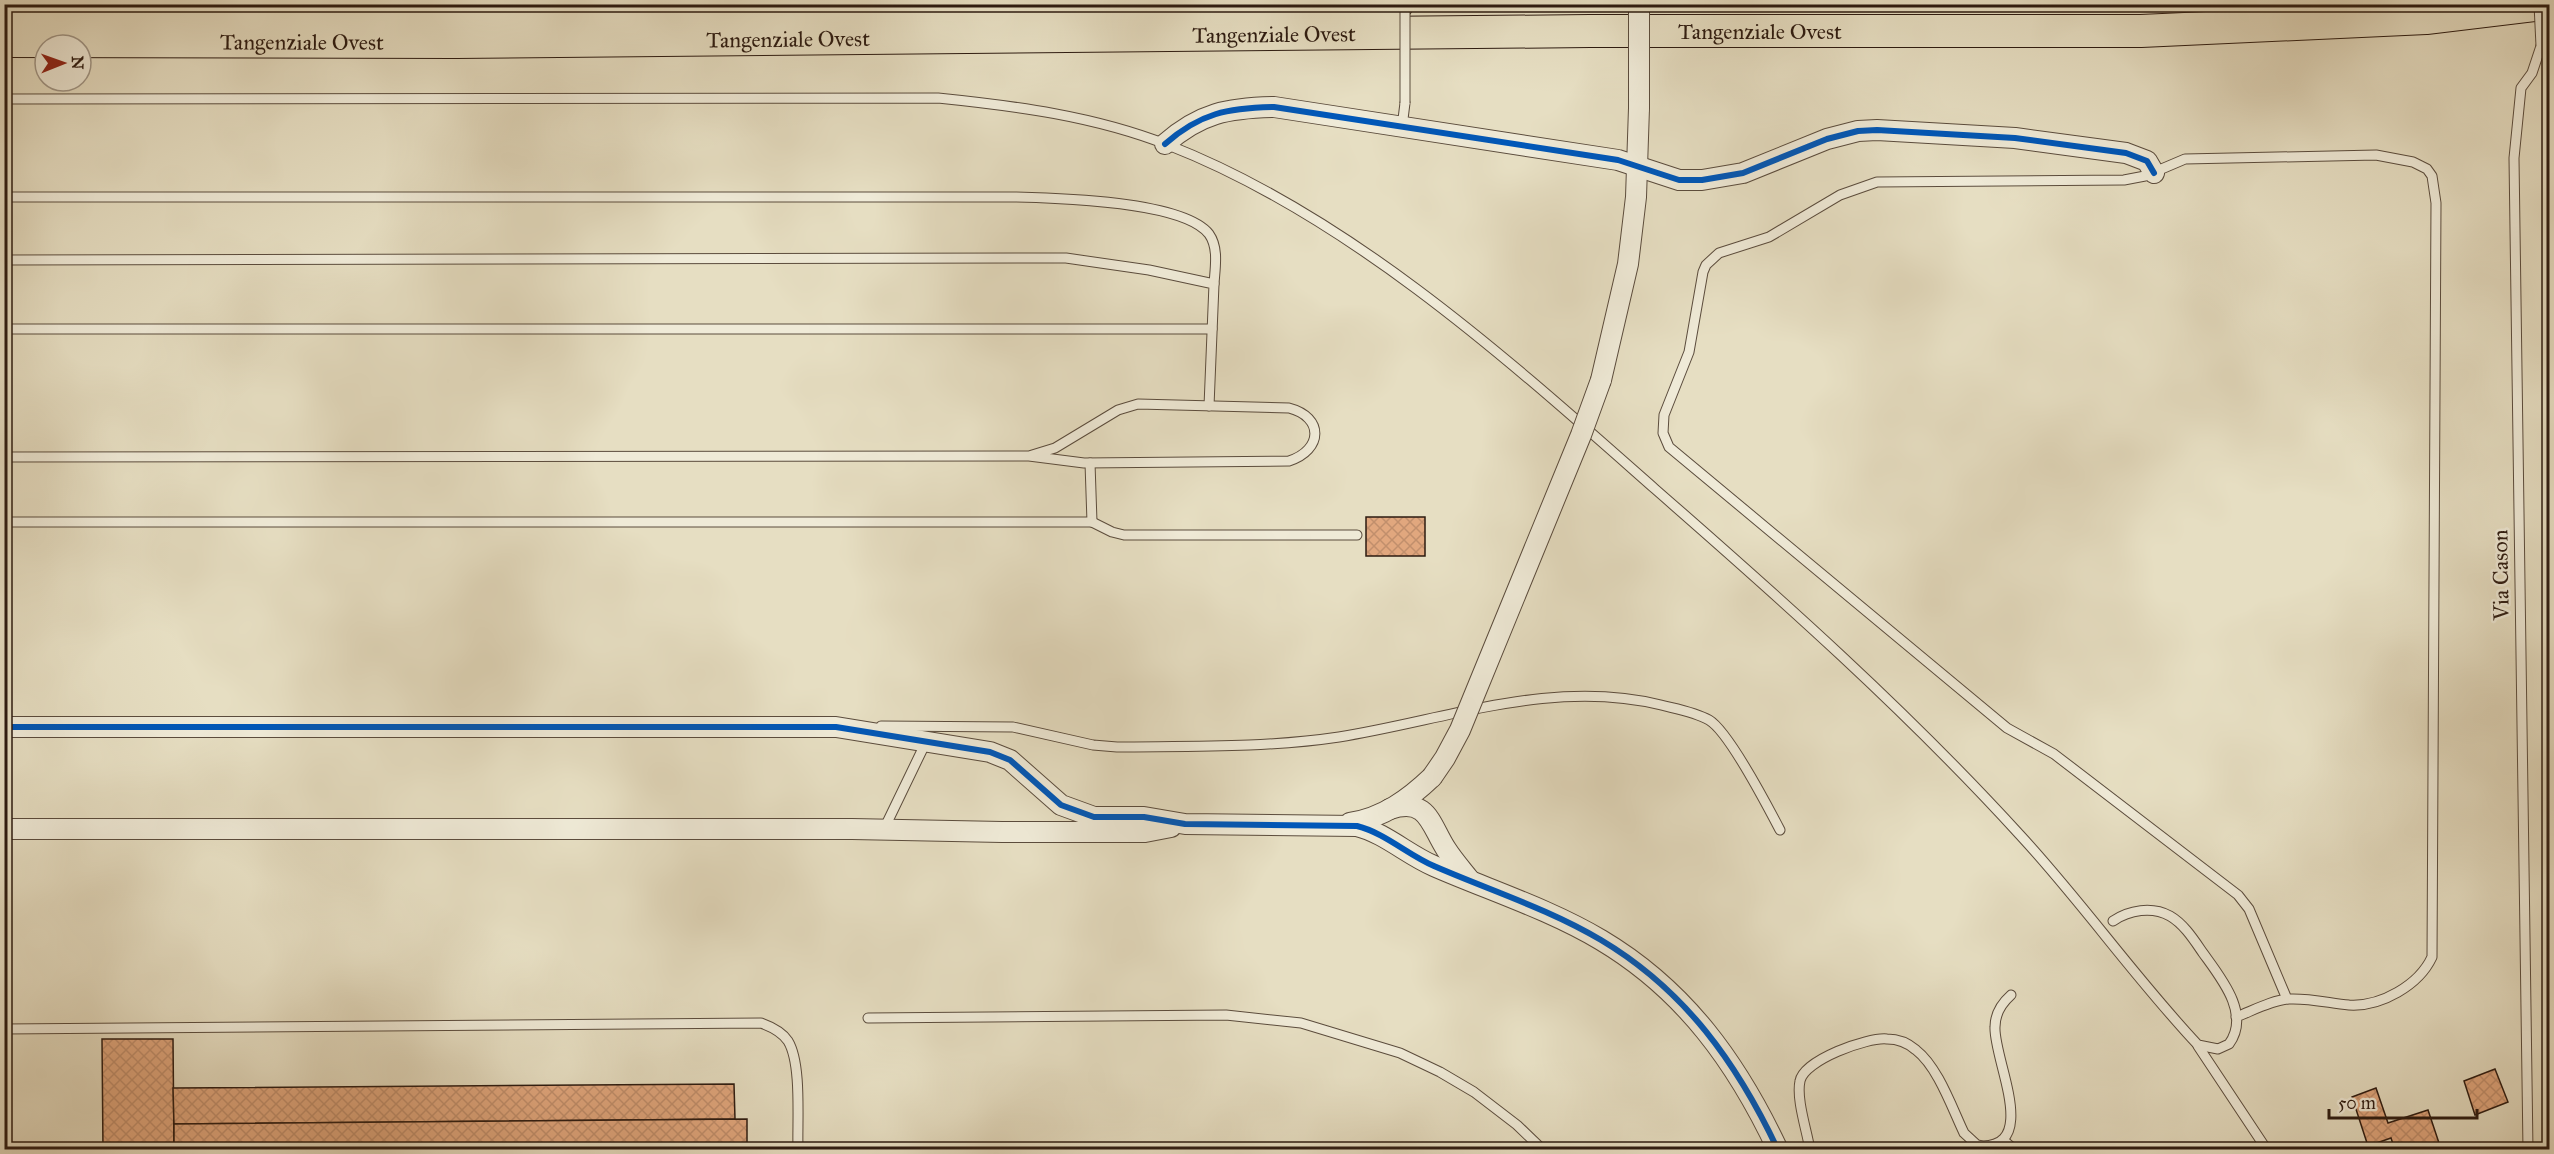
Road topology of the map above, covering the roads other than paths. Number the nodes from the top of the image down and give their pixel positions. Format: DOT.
graph roads {
  1 [pos="331,4"];
  2 [pos="1397,4"];
  3 [pos="1406,4"];
  4 [pos="1639,4"];
  5 [pos="2539,4"];
  6 [pos="2544,4"];
  7 [pos="453,12"];
  8 [pos="4,15"];
  9 [pos="4,41"];
  10 [pos="4,99"];
  11 [pos="1402,128"];
  12 [pos="1165,144"];
  13 [pos="1637,166"];
  14 [pos="2154,173"];
  15 [pos="4,197"];
  16 [pos="4,260"];
  17 [pos="1214,284"];
  18 [pos="4,329"];
  19 [pos="1212,329"];
  20 [pos="1209,406"];
  21 [pos="1029,456"];
  22 [pos="4,457"];
  23 [pos="1090,463"];
  24 [pos="4,522"];
  25 [pos="1092,522"];
  26 [pos="1357,535"];
  27 [pos="4,727"];
  28 [pos="930,733"];
  29 [pos="1390,809"];
  30 [pos="1185,824"];
  31 [pos="1341,825"];
  32 [pos="4,829"];
  33 [pos="884,829"];
  34 [pos="1780,830"];
  35 [pos="1472,881"];
  36 [pos="2113,921"];
  37 [pos="2012,995"];
  38 [pos="2287,999"];
  39 [pos="2236,1017"];
  40 [pos="868,1018"];
  41 [pos="4,1029"];
  42 [pos="2198,1045"];
  43 [pos="2003,1140"];
  44 [pos="798,1149"];
  45 [pos="1543,1149"];
  46 [pos="1778,1149"];
  47 [pos="1810,1149"];
  48 [pos="2015,1149"];
  49 [pos="2267,1149"];
  50 [pos="2528,1149"];
  1 -- 7 [label="highway"];
  2 -- 7 [label="highway, Tangenziale Ovest"];
  3 -- 11 [label="lane, bridge"];
  4 -- 13 [label="street, bridge"];
  5 -- 50 [label="lane, Via Cason, bridge"];
  6 -- 9 [label="highway, Tangenziale Ovest"];
  7 -- 8 [label="highway, Tangenziale Ovest"];
  10 -- 12 [label="lane"];
  11 -- 12 [label="street"];
  11 -- 13 [label="street"];
  12 -- 42 [label="lane"];
  13 -- 14 [label="street"];
  13 -- 29 [label="street, bridge"];
  14 -- 38 [label="lane"];
  14 -- 38 [label="lane"];
  15 -- 17 [label="lane"];
  16 -- 17 [label="lane"];
  17 -- 19 [label="lane"];
  18 -- 19 [label="lane"];
  19 -- 20 [label="lane"];
  20 -- 21 [label="lane"];
  20 -- 23 [label="lane"];
  21 -- 22 [label="lane"];
  21 -- 23 [label="lane"];
  23 -- 25 [label="lane"];
  24 -- 25 [label="lane"];
  25 -- 26 [label="lane"];
  27 -- 28 [label="street"];
  28 -- 30 [label="street"];
  28 -- 33 [label="lane"];
  28 -- 34 [label="lane"];
  29 -- 31 [label="street"];
  29 -- 35 [label="street"];
  30 -- 31 [label="street"];
  30 -- 33 [label="street"];
  31 -- 35 [label="street"];
  32 -- 33 [label="street"];
  35 -- 46 [label="street"];
  36 -- 39 [label="lane"];
  37 -- 43 [label="lane"];
  38 -- 39 [label="lane"];
  39 -- 42 [label="lane"];
  40 -- 45 [label="lane"];
  41 -- 44 [label="lane"];
  42 -- 49 [label="lane"];
  43 -- 47 [label="lane"];
  43 -- 48 [label="lane"];
}
